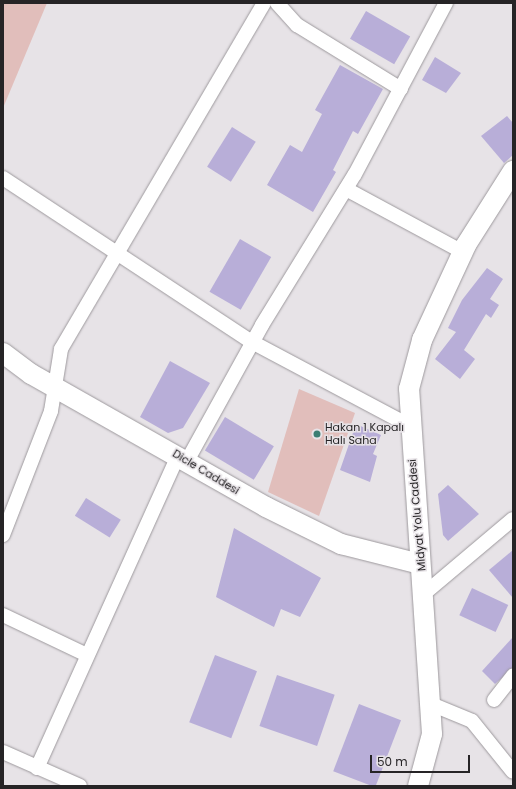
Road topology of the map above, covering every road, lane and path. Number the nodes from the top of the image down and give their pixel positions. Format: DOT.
graph roads {
  1 [pos="264,3"];
  2 [pos="277,3"];
  3 [pos="446,3"];
  4 [pos="401,90"];
  5 [pos="513,171"];
  6 [pos="3,178"];
  7 [pos="346,189"];
  8 [pos="462,252"];
  9 [pos="116,254"];
  10 [pos="252,342"];
  11 [pos="3,353"];
  12 [pos="56,385"];
  13 [pos="410,426"];
  14 [pos="182,458"];
  15 [pos="513,519"];
  16 [pos="3,535"];
  17 [pos="420,564"];
  18 [pos="425,593"];
  19 [pos="3,615"];
  20 [pos="87,655"];
  21 [pos="513,676"];
  22 [pos="494,700"];
  23 [pos="431,704"];
  24 [pos="3,752"];
  25 [pos="37,768"];
  26 [pos="513,772"];
  27 [pos="80,786"];
  28 [pos="418,786"];
  1 -- 9 [label="street"];
  2 -- 4 [label="street"];
  3 -- 4 [label="street"];
  4 -- 7 [label="street"];
  5 -- 8 [label="street, Midyat Yolu Caddesi"];
  6 -- 9 [label="street"];
  7 -- 8 [label="street"];
  7 -- 10 [label="street"];
  8 -- 13 [label="street, Midyat Yolu Caddesi"];
  9 -- 10 [label="street"];
  9 -- 12 [label="street"];
  10 -- 13 [label="street"];
  10 -- 14 [label="street"];
  11 -- 12 [label="street, Dicle Caddesi"];
  12 -- 14 [label="street, Dicle Caddesi"];
  12 -- 16 [label="street"];
  13 -- 17 [label="street, Midyat Yolu Caddesi"];
  14 -- 17 [label="street, Dicle Caddesi"];
  14 -- 20 [label="street"];
  15 -- 18 [label="street"];
  17 -- 18 [label="street, Midyat Yolu Caddesi"];
  18 -- 23 [label="street, Midyat Yolu Caddesi"];
  19 -- 20 [label="street"];
  20 -- 25 [label="street"];
  21 -- 22 [label="street"];
  23 -- 26 [label="street"];
  23 -- 28 [label="street, Midyat Yolu Caddesi"];
  24 -- 25 [label="street"];
  25 -- 27 [label="street"];
}
